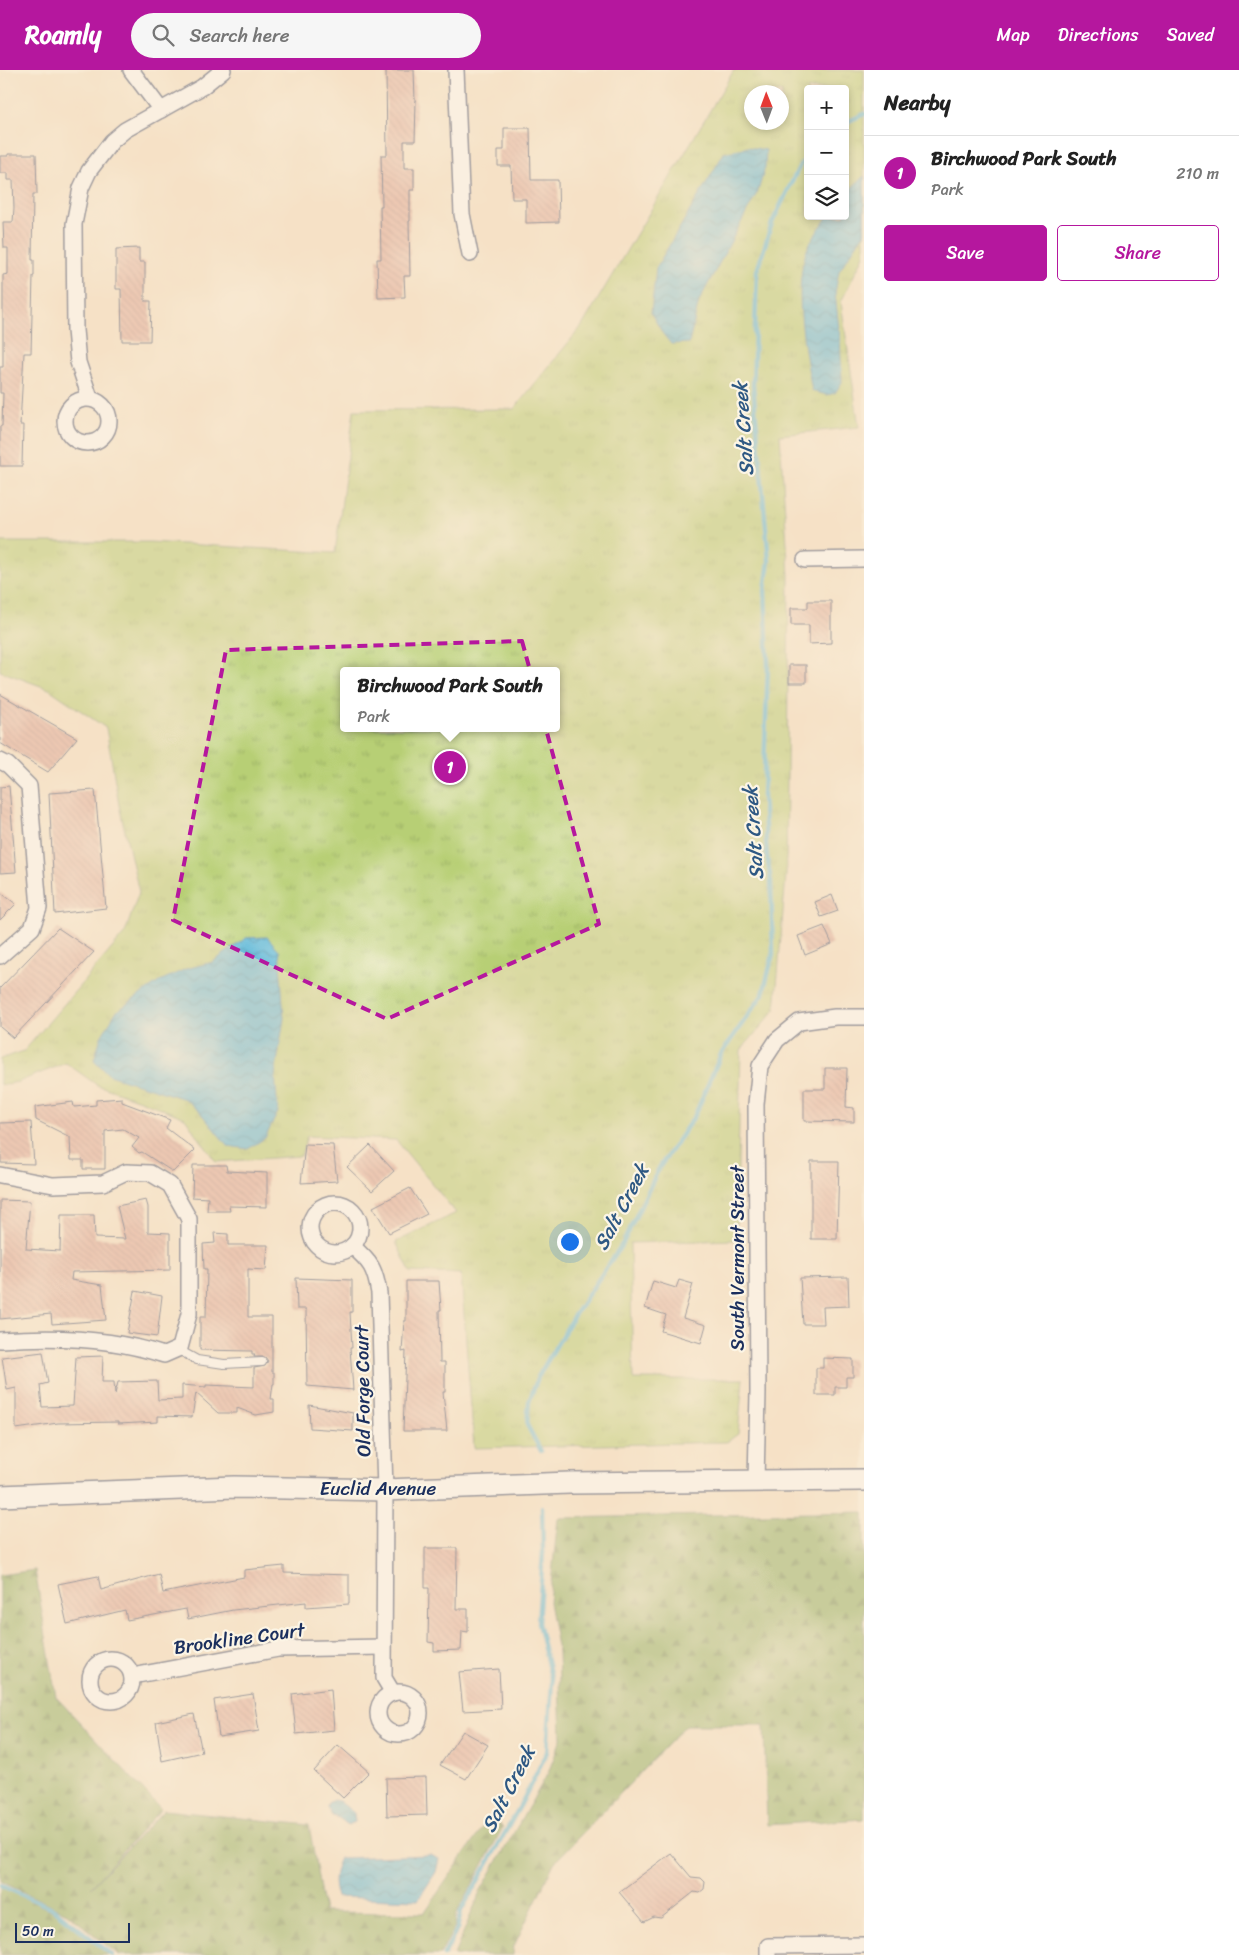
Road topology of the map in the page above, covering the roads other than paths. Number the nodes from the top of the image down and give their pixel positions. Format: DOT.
graph roads {
  1 [pos="131,70"];
  2 [pos="223,70"];
  3 [pos="456,70"];
  4 [pos="161,110"];
  5 [pos="470,254"];
  6 [pos="90,398"];
  7 [pos="864,559"];
  8 [pos="805,560"];
  9 [pos="0,761"];
  10 [pos="0,956"];
  11 [pos="864,1017"];
  12 [pos="0,1175"];
  13 [pos="352,1246"];
  14 [pos="0,1340"];
  15 [pos="178,1349"];
  16 [pos="262,1362"];
  17 [pos="864,1480"];
  18 [pos="756,1481"];
  19 [pos="385,1490"];
  20 [pos="0,1496"];
  21 [pos="383,1647"];
  22 [pos="132,1676"];
  23 [pos="393,1693"];
  24 [pos="864,1945"];
  25 [pos="768,1950"];
  1 -- 4 [label="street"];
  2 -- 4 [label="street"];
  3 -- 5 [label="street"];
  4 -- 6 [label="street"];
  7 -- 8 [label="street"];
  9 -- 10 [label="street"];
  11 -- 18 [label="street, South Vermont Street"];
  12 -- 15 [label="street"];
  13 -- 19 [label="street, Old Forge Court"];
  14 -- 15 [label="street"];
  15 -- 16 [label="lane"];
  17 -- 18 [label="main road, Euclid Avenue"];
  18 -- 19 [label="main road, Euclid Avenue"];
  19 -- 20 [label="main road, Euclid Avenue"];
  19 -- 21 [label="street, Old Forge Court"];
  21 -- 22 [label="street, Brookline Court"];
  21 -- 23 [label="street, Old Forge Court"];
  24 -- 25 [label="street"];
}
